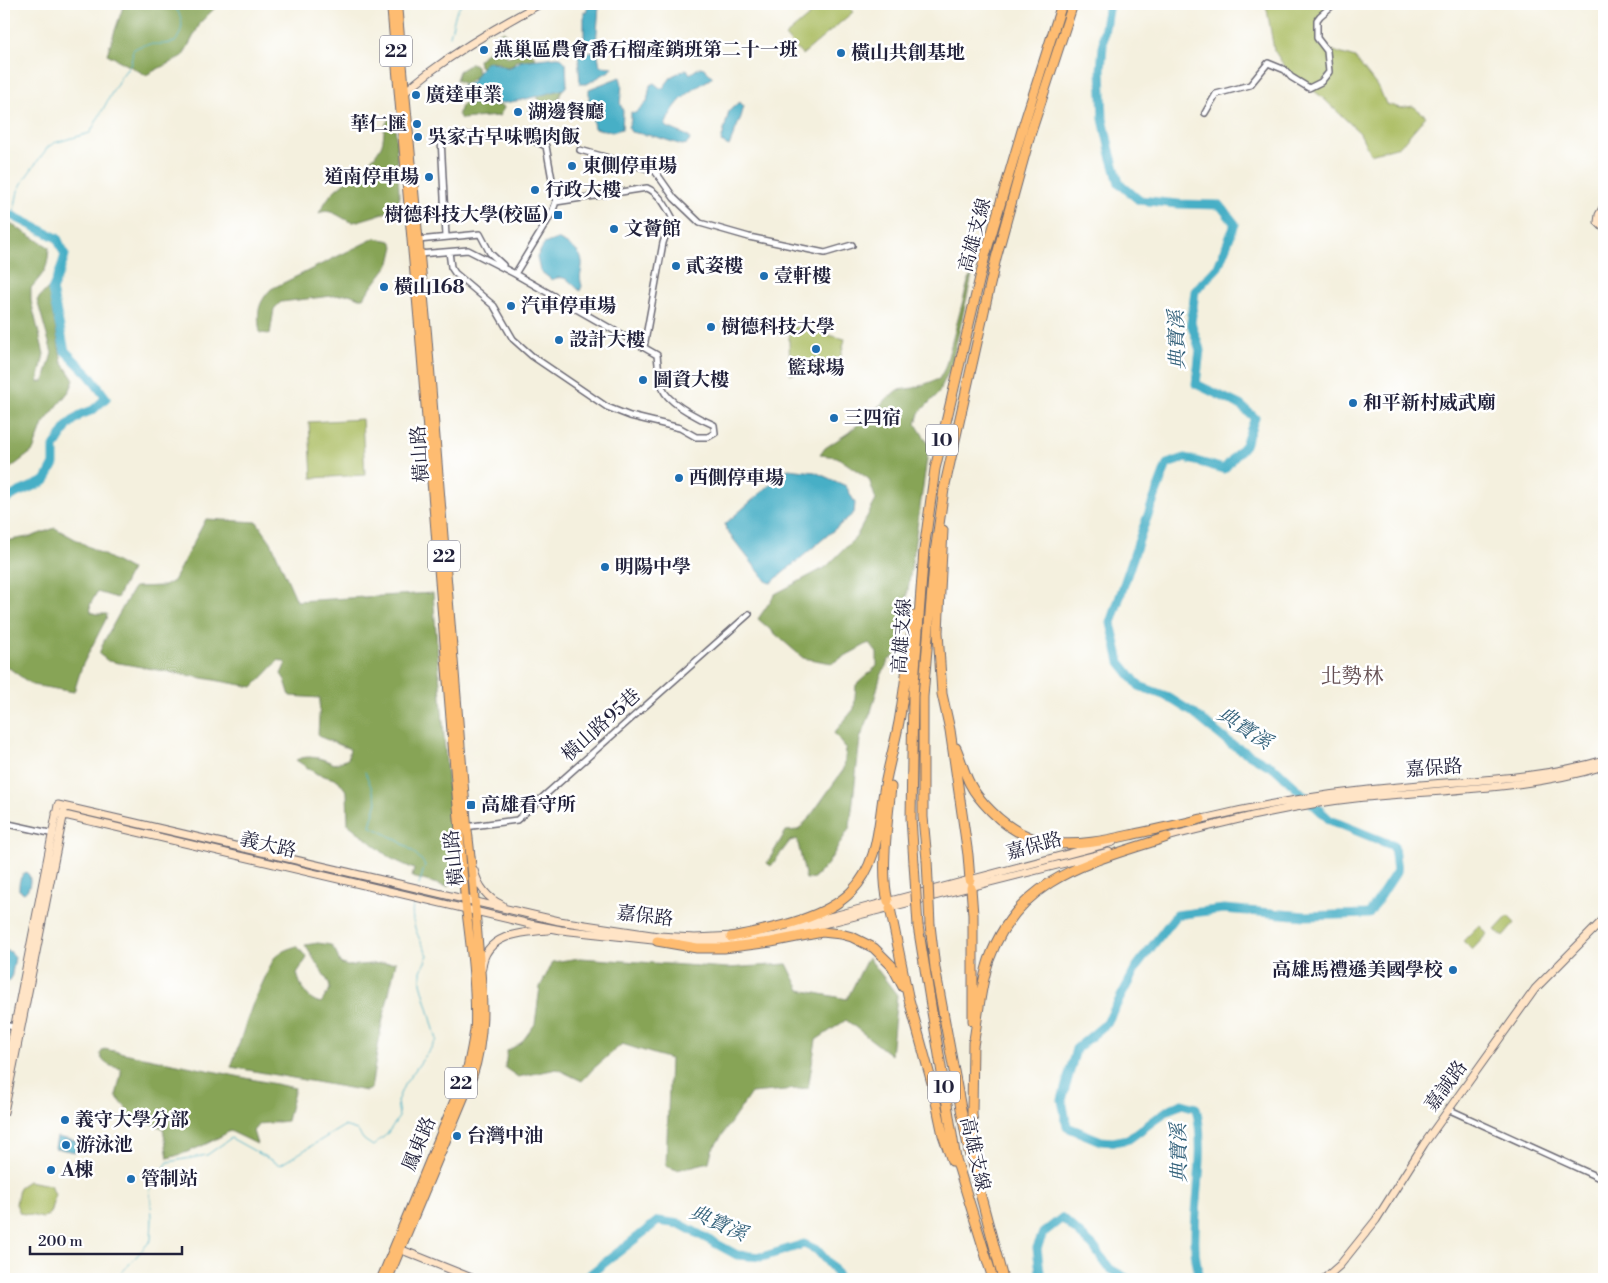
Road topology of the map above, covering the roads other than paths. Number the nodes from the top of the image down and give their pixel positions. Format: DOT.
graph roads {
  1 [pos="391,4"];
  2 [pos="397,4"];
  3 [pos="540,4"];
  4 [pos="1062,4"];
  5 [pos="1073,4"];
  6 [pos="1334,4"];
  7 [pos="403,95"];
  8 [pos="1205,113"];
  9 [pos="580,150"];
  10 [pos="556,202"];
  11 [pos="1604,206"];
  12 [pos="1604,228"];
  13 [pos="446,237"];
  14 [pos="418,240"];
  15 [pos="852,245"];
  16 [pos="448,252"];
  17 [pos="419,254"];
  18 [pos="515,274"];
  19 [pos="644,348"];
  20 [pos="944,489"];
  21 [pos="927,527"];
  22 [pos="749,614"];
  23 [pos="950,730"];
  24 [pos="896,735"];
  25 [pos="1604,760"];
  26 [pos="1604,766"];
  27 [pos="1325,799"];
  28 [pos="1288,805"];
  29 [pos="1200,819"];
  30 [pos="4,823"];
  31 [pos="463,827"];
  32 [pos="56,835"];
  33 [pos="1167,837"];
  34 [pos="472,858"];
  35 [pos="373,882"];
  36 [pos="971,884"];
  37 [pos="465,900"];
  38 [pos="474,902"];
  39 [pos="889,905"];
  40 [pos="466,908"];
  41 [pos="476,911"];
  42 [pos="521,913"];
  43 [pos="1604,919"];
  44 [pos="561,930"];
  45 [pos="732,937"];
  46 [pos="657,941"];
  47 [pos="482,986"];
  48 [pos="908,996"];
  49 [pos="4,1025"];
  50 [pos="14,1027"];
  51 [pos="19,1036"];
  52 [pos="973,1046"];
  53 [pos="4,1081"];
  54 [pos="1450,1110"];
  55 [pos="4,1112"];
  56 [pos="454,1112"];
  57 [pos="1604,1180"];
  58 [pos="978,1189"];
  59 [pos="982,1246"];
  60 [pos="397,1248"];
  61 [pos="380,1279"];
  62 [pos="388,1279"];
  63 [pos="474,1279"];
  64 [pos="992,1279"];
  65 [pos="1003,1279"];
  66 [pos="1324,1279"];
  1 -- 7 [label="main road, 橫山路 / 22"];
  2 -- 7 [label="main road, 橫山路 / 22"];
  3 -- 7 [label="street"];
  4 -- 21 [label="highway, 高雄支線 / 10"];
  5 -- 20 [label="highway, 高雄支線 / 10"];
  6 -- 8 [label="street"];
  7 -- 14 [label="main road, 橫山路 / 22"];
  7 -- 31 [label="main road, 橫山路 / 22"];
  9 -- 15 [label="street"];
  10 -- 13 [label="street"];
  10 -- 18 [label="street"];
  10 -- 19 [label="street"];
  11 -- 12 [label="street"];
  13 -- 14 [label="street"];
  13 -- 18 [label="street"];
  14 -- 17 [label="main road, 橫山路 / 22"];
  16 -- 17 [label="street"];
  16 -- 18 [label="street"];
  16 -- 19 [label="street"];
  17 -- 31 [label="main road, 橫山路 / 22"];
  18 -- 19 [label="street"];
  20 -- 23 [label="highway"];
  20 -- 58 [label="highway, 高雄支線 / 10, bridge"];
  21 -- 24 [label="highway"];
  21 -- 59 [label="highway, 高雄支線 / 10, bridge"];
  22 -- 31 [label="street, 橫山路95巷"];
  23 -- 29 [label="highway"];
  23 -- 36 [label="highway"];
  24 -- 39 [label="highway"];
  24 -- 45 [label="highway"];
  25 -- 27 [label="street, 嘉保路"];
  26 -- 27 [label="street, 嘉保路"];
  27 -- 28 [label="street, 嘉保路"];
  28 -- 29 [label="street, 嘉保路"];
  28 -- 33 [label="street, 嘉保路"];
  29 -- 36 [label="street, 嘉保路"];
  30 -- 32 [label="street"];
  31 -- 34 [label="main road, 橫山路 / 22"];
  31 -- 37 [label="main road, 橫山路 / 22"];
  32 -- 35 [label="street, 義大路"];
  32 -- 50 [label="street, 義大路"];
  32 -- 51 [label="street, 義大路"];
  33 -- 36 [label="street, 嘉保路"];
  33 -- 52 [label="highway"];
  34 -- 38 [label="main road, 橫山路 / 22"];
  34 -- 42 [label="street"];
  35 -- 37 [label="street, 義大路"];
  35 -- 40 [label="street, 義大路"];
  36 -- 39 [label="street, 嘉保路"];
  36 -- 52 [label="highway"];
  37 -- 38 [label="street, 嘉保路"];
  37 -- 40 [label="main road, 鳳東路 / 22"];
  38 -- 41 [label="main road, 鳳東路 / 22"];
  38 -- 42 [label="street, 嘉保路"];
  39 -- 45 [label="street, 嘉保路"];
  39 -- 46 [label="street, 嘉保路"];
  39 -- 48 [label="highway"];
  40 -- 41 [label="street, 嘉保路"];
  40 -- 56 [label="main road, 鳳東路 / 22"];
  41 -- 44 [label="street, 嘉保路"];
  41 -- 47 [label="main road, 鳳東路 / 22"];
  42 -- 45 [label="street, 嘉保路"];
  43 -- 54 [label="street, 嘉誠路"];
  44 -- 46 [label="street, 嘉保路"];
  44 -- 47 [label="street"];
  46 -- 48 [label="highway"];
  47 -- 56 [label="main road, 鳳東路 / 22"];
  48 -- 59 [label="highway"];
  49 -- 50 [label="street"];
  50 -- 51 [label="street"];
  50 -- 53 [label="street, 義大路"];
  51 -- 55 [label="street, 義大路"];
  52 -- 58 [label="highway"];
  54 -- 57 [label="street"];
  54 -- 66 [label="street, 嘉誠路"];
  56 -- 60 [label="main road, 鳳東路 / 22"];
  58 -- 65 [label="highway, 高雄支線 / 10"];
  59 -- 64 [label="highway, 高雄支線 / 10"];
  60 -- 61 [label="main road, 鳳東路 / 22"];
  60 -- 62 [label="main road, 鳳東路 / 22"];
  60 -- 63 [label="street"];
}
